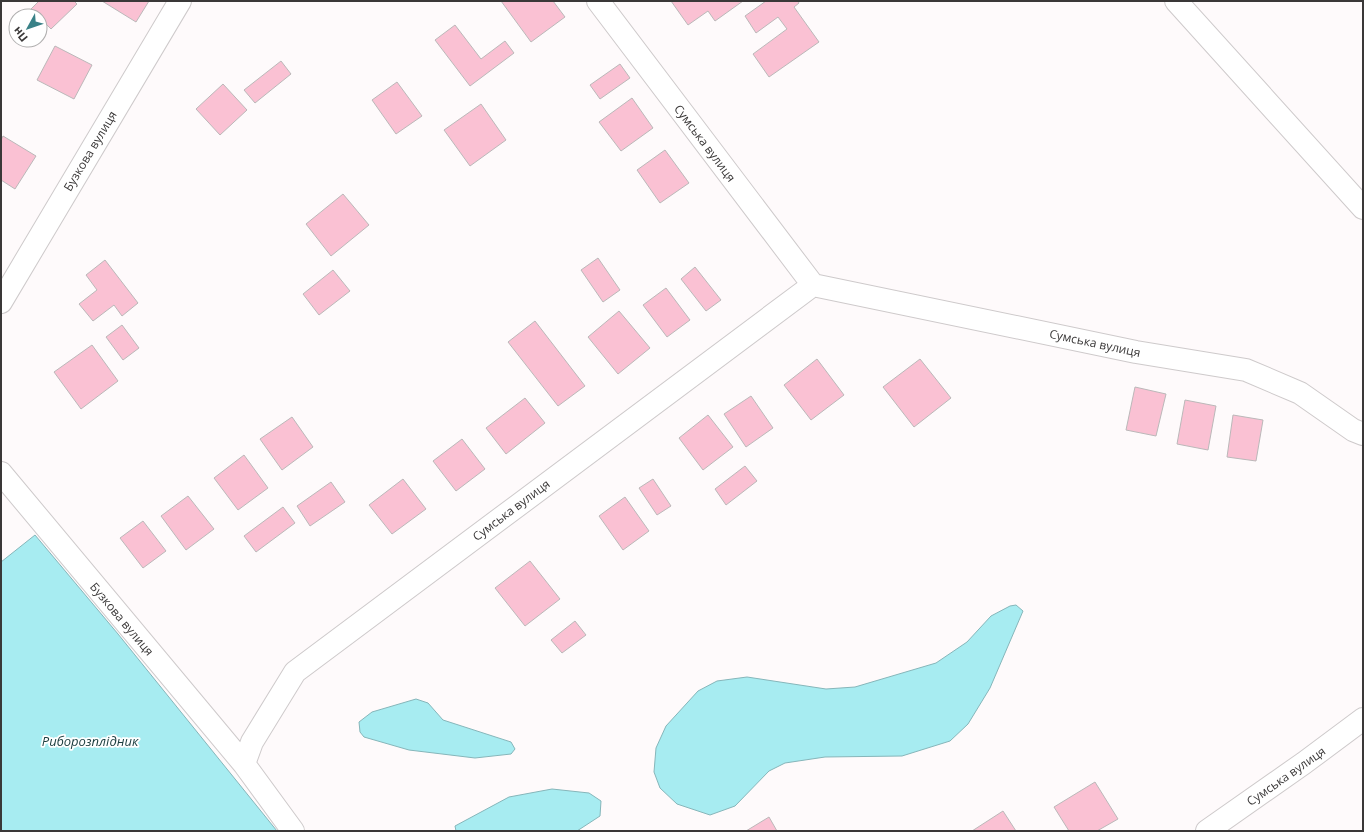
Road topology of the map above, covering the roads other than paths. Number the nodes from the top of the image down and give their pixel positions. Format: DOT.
graph roads {
  1 [pos="180,1"];
  2 [pos="598,1"];
  3 [pos="1176,1"];
  4 [pos="1363,208"];
  5 [pos="813,285"];
  6 [pos="1,302"];
  7 [pos="1363,434"];
  8 [pos="1,473"];
  9 [pos="1363,719"];
  10 [pos="244,764"];
  11 [pos="293,831"];
  12 [pos="1207,831"];
  1 -- 6 [label="street, Бузкова вулиця"];
  2 -- 5 [label="street, Сумська вулиця"];
  3 -- 4 [label="street"];
  5 -- 7 [label="street, Сумська вулиця"];
  5 -- 10 [label="street, Сумська вулиця"];
  8 -- 10 [label="street, Бузкова вулиця"];
  9 -- 12 [label="street, Сумська вулиця"];
  10 -- 11 [label="street, Бузкова вулиця"];
}
